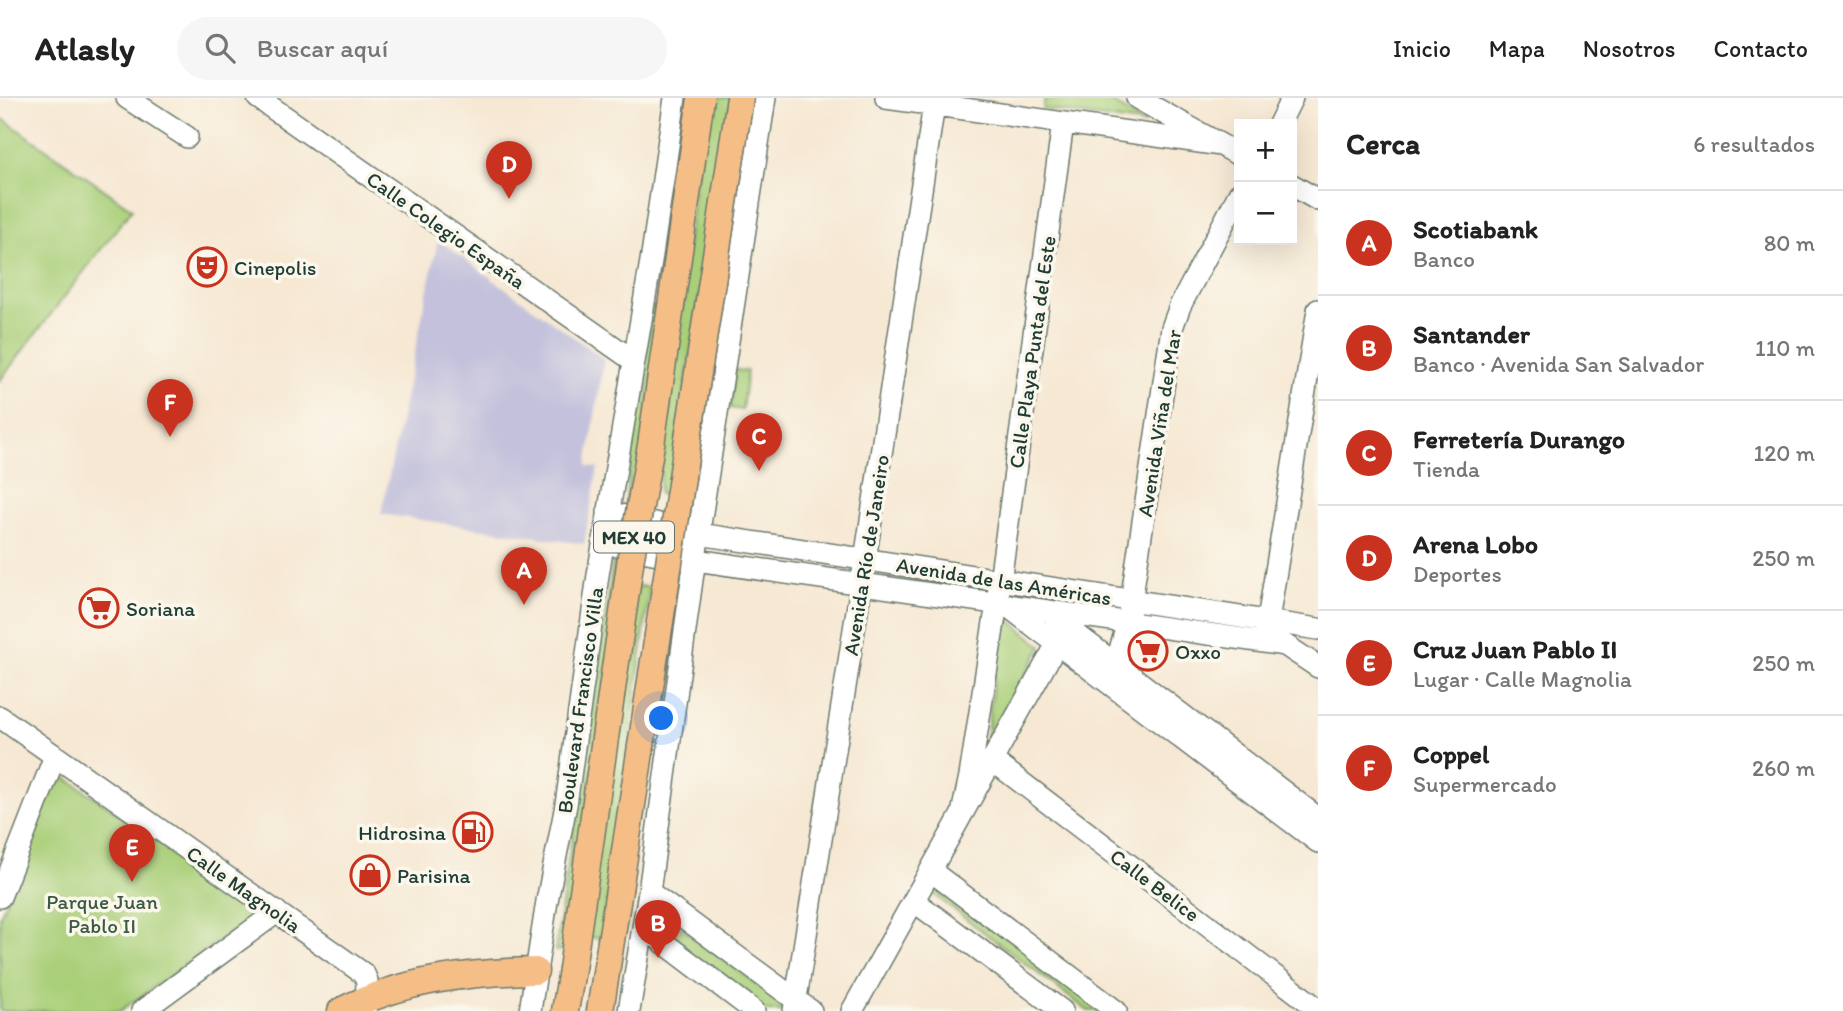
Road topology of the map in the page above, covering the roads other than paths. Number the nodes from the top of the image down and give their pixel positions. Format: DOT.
graph roads {
  1 [pos="127,98"];
  2 [pos="258,98"];
  3 [pos="675,98"];
  4 [pos="701,98"];
  5 [pos="740,98"];
  6 [pos="765,98"];
  7 [pos="886,98"];
  8 [pos="1137,98"];
  9 [pos="1280,98"];
  10 [pos="1292,98"];
  11 [pos="935,102"];
  12 [pos="1270,119"];
  13 [pos="1282,119"];
  14 [pos="1063,123"];
  15 [pos="187,137"];
  16 [pos="1230,150"];
  17 [pos="1297,188"];
  18 [pos="1318,200"];
  19 [pos="1234,203"];
  20 [pos="1318,310"];
  21 [pos="634,361"];
  22 [pos="608,512"];
  23 [pos="699,534"];
  24 [pos="604,543"];
  25 [pos="695,558"];
  26 [pos="866,560"];
  27 [pos="1000,580"];
  28 [pos="862,583"];
  29 [pos="1131,600"];
  30 [pos="1001,603"];
  31 [pos="1045,610"];
  32 [pos="1128,622"];
  33 [pos="1318,629"];
  34 [pos="1062,635"];
  35 [pos="1273,636"];
  36 [pos="1116,664"];
  37 [pos="1318,667"];
  38 [pos="0,717"];
  39 [pos="55,756"];
  40 [pos="992,760"];
  41 [pos="962,814"];
  42 [pos="1318,818"];
  43 [pos="1318,842"];
  44 [pos="931,871"];
  45 [pos="649,892"];
  46 [pos="0,897"];
  47 [pos="914,901"];
  48 [pos="277,912"];
  49 [pos="643,927"];
  50 [pos="535,971"];
  51 [pos="366,1005"];
  52 [pos="800,1007"];
  53 [pos="1318,1009"];
  54 [pos="142,1011"];
  55 [pos="341,1011"];
  56 [pos="530,1011"];
  57 [pos="565,1011"];
  58 [pos="600,1011"];
  59 [pos="629,1011"];
  60 [pos="754,1011"];
  61 [pos="852,1011"];
  62 [pos="1062,1011"];
  63 [pos="1116,1011"];
  1 -- 15 [label="street"];
  2 -- 21 [label="street, Calle Colegio España"];
  3 -- 21 [label="street, Boulevard Francisco Villa"];
  4 -- 57 [label="main road, Boulevard Francisco Villa / MEX 40, bridge"];
  5 -- 58 [label="main road, MEX 40, bridge"];
  6 -- 23 [label="street"];
  7 -- 11 [label="street"];
  8 -- 16 [label="street"];
  9 -- 12 [label="street"];
  10 -- 13 [label="street"];
  11 -- 14 [label="street"];
  11 -- 26 [label="street, Avenida Río de Janeiro"];
  14 -- 16 [label="street"];
  14 -- 27 [label="street, Calle Playa Punta del Este"];
  17 -- 18 [label="street"];
  19 -- 29 [label="street, Avenida Viña del Mar"];
  20 -- 35 [label="street"];
  21 -- 22 [label="street, Boulevard Francisco Villa"];
  22 -- 23 [label="street, Avenida de las Américas"];
  22 -- 24 [label="street, Boulevard Francisco Villa"];
  23 -- 25 [label="street"];
  23 -- 26 [label="street, Avenida de las Américas"];
  24 -- 25 [label="street, Avenida de las Américas"];
  24 -- 50 [label="street, Boulevard Francisco Villa"];
  25 -- 28 [label="street, Avenida de las Américas"];
  25 -- 45 [label="street"];
  26 -- 27 [label="street, Avenida de las Américas"];
  26 -- 28 [label="street, Avenida Río de Janeiro"];
  27 -- 29 [label="street, Avenida de las Américas"];
  27 -- 30 [label="street, Calle Playa Punta del Este"];
  28 -- 30 [label="street, Avenida de las Américas"];
  28 -- 52 [label="street, Avenida Río de Janeiro"];
  29 -- 32 [label="street, Avenida Viña del Mar"];
  29 -- 35 [label="street, Avenida de las Américas"];
  30 -- 31 [label="street, Avenida de las Américas"];
  30 -- 34 [label="street"];
  30 -- 41 [label="street, Calle Playa Punta del Este"];
  31 -- 32 [label="street, Avenida de las Américas"];
  31 -- 34 [label="street"];
  32 -- 35 [label="street, Avenida de las Américas"];
  32 -- 36 [label="street, Avenida Viña del Mar"];
  33 -- 35 [label="street, Avenida de las Américas"];
  34 -- 36 [label="street"];
  34 -- 40 [label="street"];
  34 -- 43 [label="street"];
  35 -- 37 [label="street"];
  36 -- 42 [label="street"];
  38 -- 39 [label="street, Calle Magnolia"];
  39 -- 46 [label="street"];
  39 -- 48 [label="street, Calle Magnolia"];
  40 -- 41 [label="street"];
  40 -- 53 [label="street, Calle Belice"];
  41 -- 44 [label="street"];
  44 -- 47 [label="street"];
  44 -- 63 [label="street"];
  45 -- 49 [label="street"];
  45 -- 52 [label="street"];
  47 -- 61 [label="street"];
  47 -- 62 [label="street"];
  48 -- 51 [label="street, Calle Magnolia"];
  48 -- 54 [label="street"];
  49 -- 59 [label="street"];
  49 -- 60 [label="street"];
  50 -- 51 [label="main road"];
  50 -- 56 [label="street, Boulevard Francisco Villa"];
  51 -- 55 [label="main road"];
}
